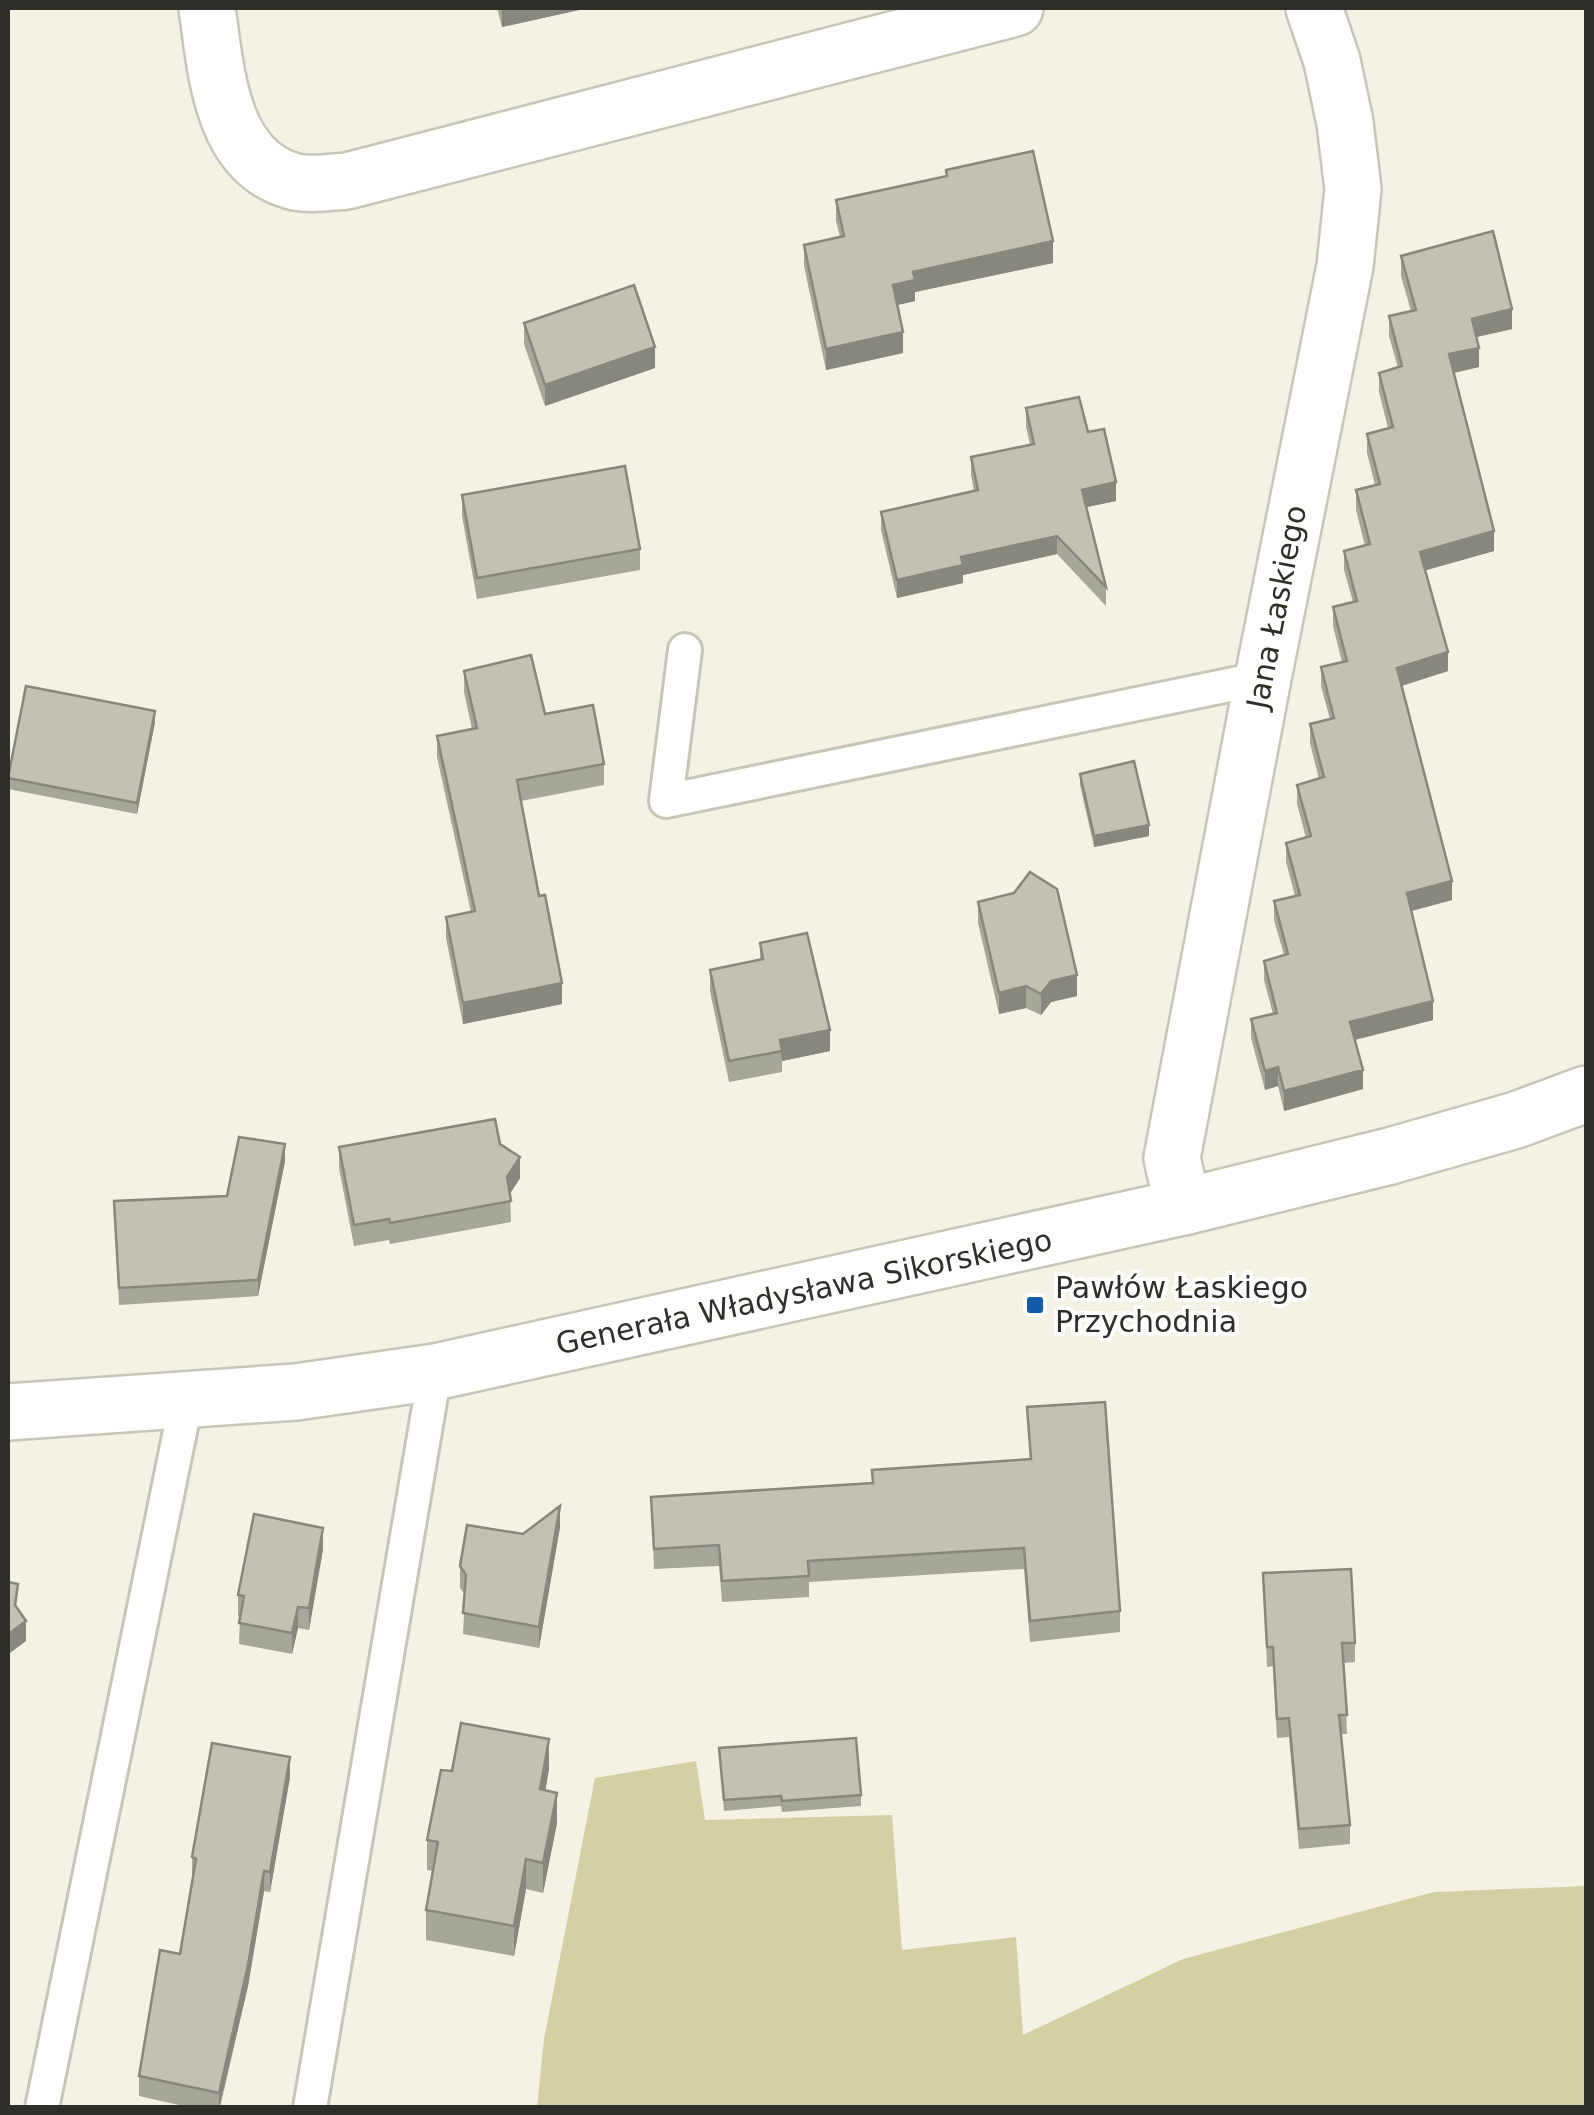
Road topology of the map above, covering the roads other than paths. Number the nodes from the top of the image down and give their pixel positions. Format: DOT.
graph roads {
  1 [pos="207,8"];
  2 [pos="1015,8"];
  3 [pos="1314,8"];
  4 [pos="685,650"];
  5 [pos="1263,678"];
  6 [pos="1586,1094"];
  7 [pos="1183,1207"];
  8 [pos="435,1372"];
  9 [pos="186,1402"];
  10 [pos="8,1412"];
  11 [pos="42,2108"];
  12 [pos="310,2108"];
  1 -- 2 [label="street"];
  3 -- 5 [label="street, Jana Łaskiego"];
  4 -- 5 [label="lane"];
  5 -- 7 [label="street, Jana Łaskiego"];
  6 -- 7 [label="street, Generała Władysława Sikorskiego"];
  7 -- 8 [label="street, Generała Władysława Sikorskiego"];
  8 -- 9 [label="street, Generała Władysława Sikorskiego"];
  8 -- 12 [label="lane"];
  9 -- 10 [label="street, Generała Władysława Sikorskiego"];
  9 -- 11 [label="lane"];
}
